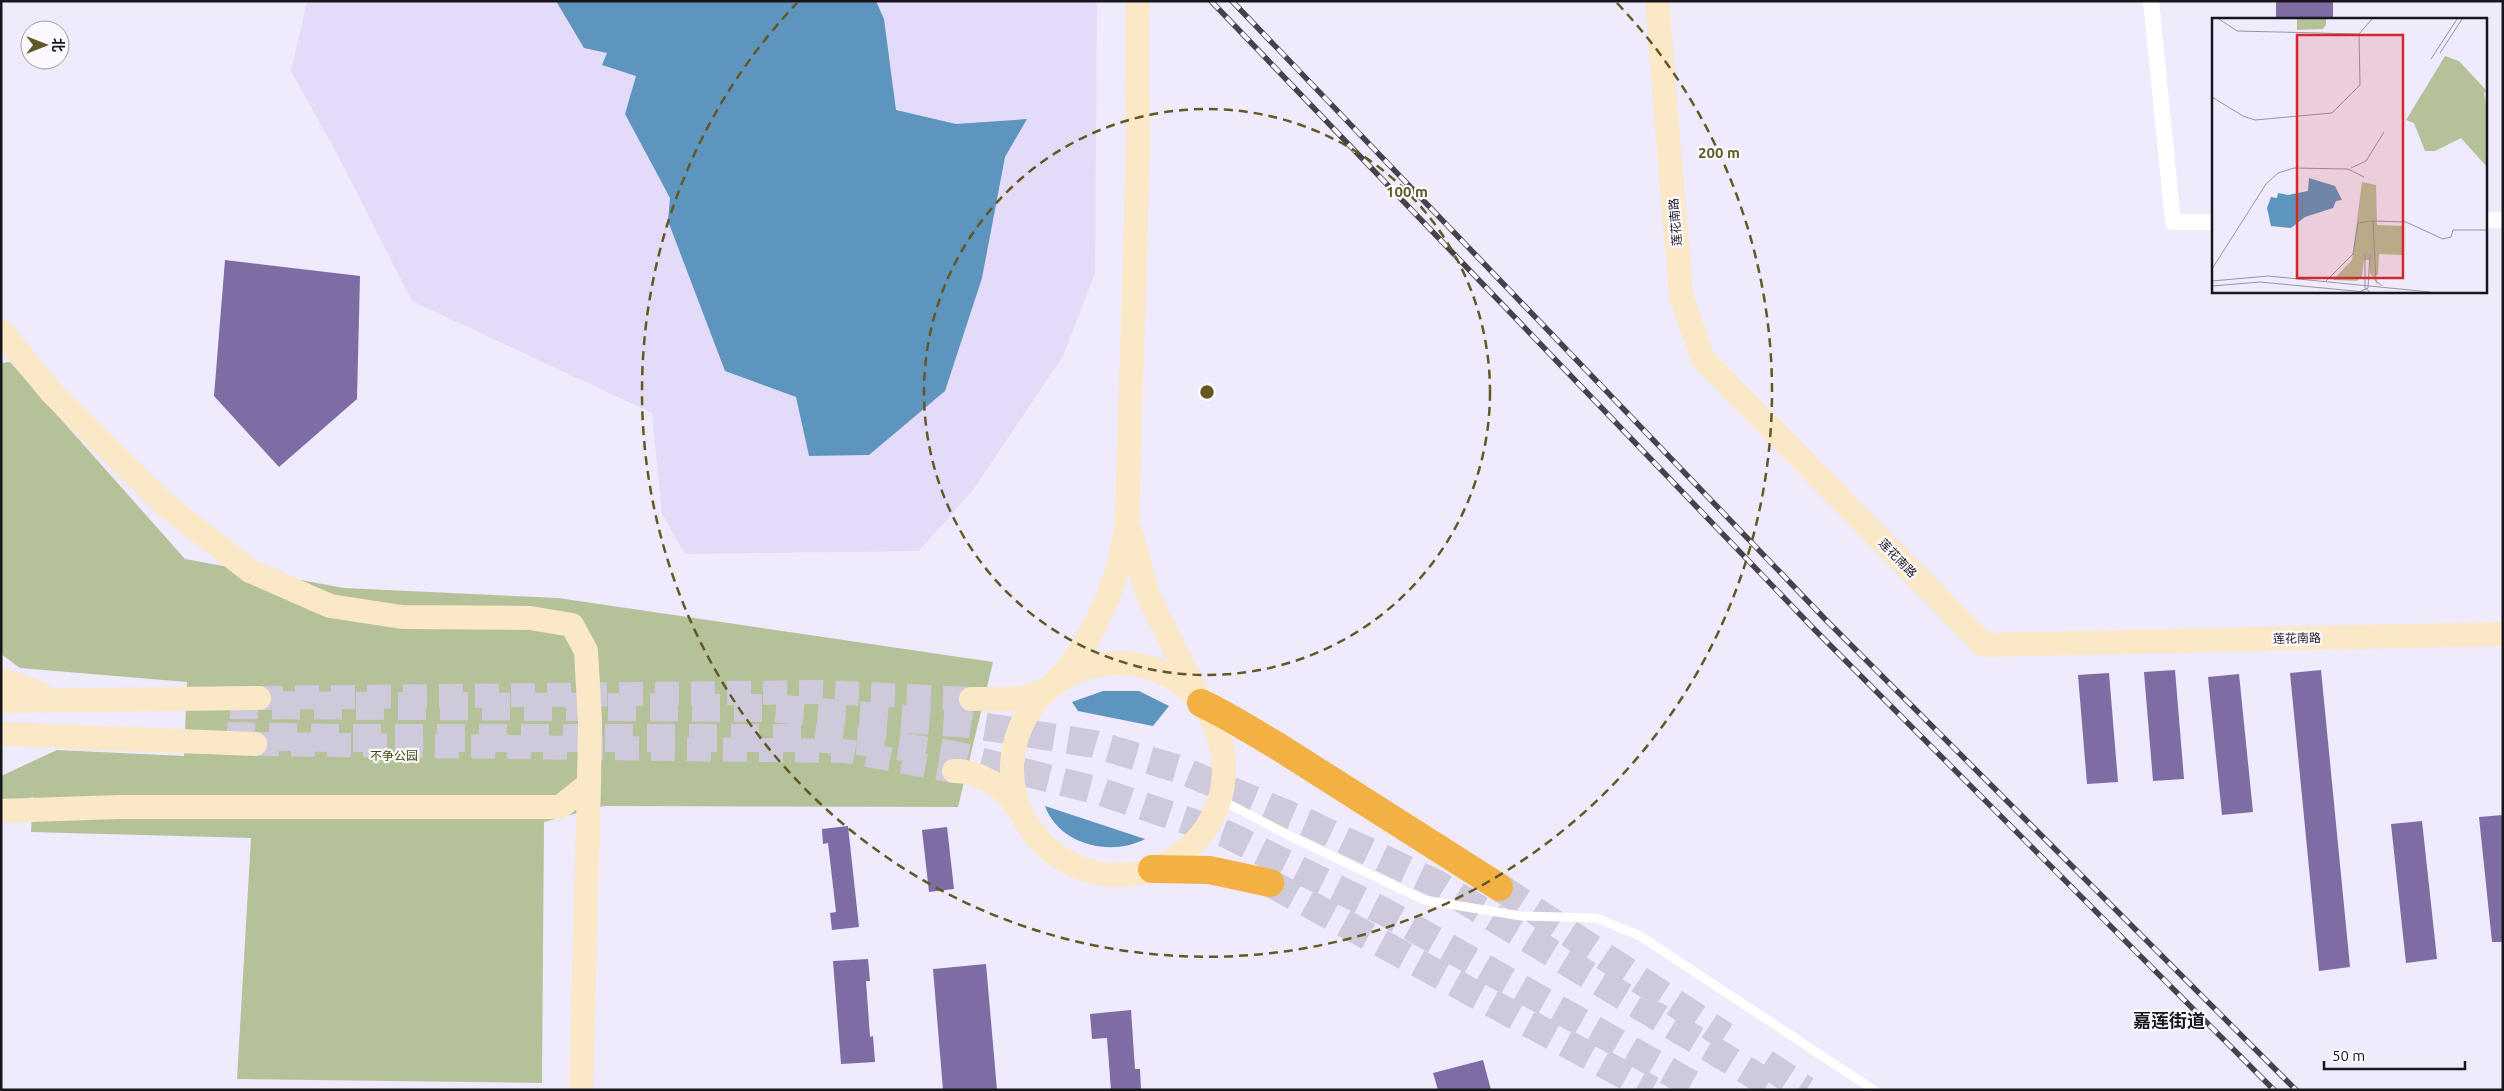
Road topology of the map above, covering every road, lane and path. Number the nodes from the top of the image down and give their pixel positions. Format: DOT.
graph roads {
  1 [pos="1137,1"];
  2 [pos="1657,1"];
  3 [pos="2152,1"];
  4 [pos="2486,220"];
  5 [pos="2503,220"];
  6 [pos="2212,222"];
  7 [pos="1,331"];
  8 [pos="1127,520"];
  9 [pos="2503,634"];
  10 [pos="1,680"];
  11 [pos="1046,689"];
  12 [pos="259,698"];
  13 [pos="970,699"];
  14 [pos="64,700"];
  15 [pos="1,701"];
  16 [pos="1201,703"];
  17 [pos="1,734"];
  18 [pos="57,738"];
  19 [pos="254,744"];
  20 [pos="1,745"];
  21 [pos="954,771"];
  22 [pos="589,784"];
  23 [pos="1219,799"];
  24 [pos="1,811"];
  25 [pos="1019,811"];
  26 [pos="1152,869"];
  27 [pos="1270,883"];
  28 [pos="1499,887"];
  29 [pos="581,1090"];
  30 [pos="1874,1090"];
  1 -- 8 [label="street"];
  2 -- 9 [label="street, 莲花南路"];
  3 -- 6 [label="street"];
  4 -- 5 [label="street"];
  7 -- 22 [label="street"];
  8 -- 11 [label="street"];
  8 -- 16 [label="street"];
  10 -- 14 [label="street"];
  11 -- 13 [label="street"];
  11 -- 16 [label="street"];
  11 -- 25 [label="street"];
  12 -- 14 [label="street"];
  14 -- 15 [label="street"];
  16 -- 23 [label="street"];
  16 -- 28 [label="highway"];
  17 -- 18 [label="street"];
  18 -- 19 [label="street"];
  18 -- 20 [label="street"];
  21 -- 25 [label="street"];
  22 -- 24 [label="street"];
  22 -- 29 [label="street"];
  23 -- 26 [label="street"];
  23 -- 30 [label="lane"];
  25 -- 26 [label="street"];
  26 -- 27 [label="highway"];
}
